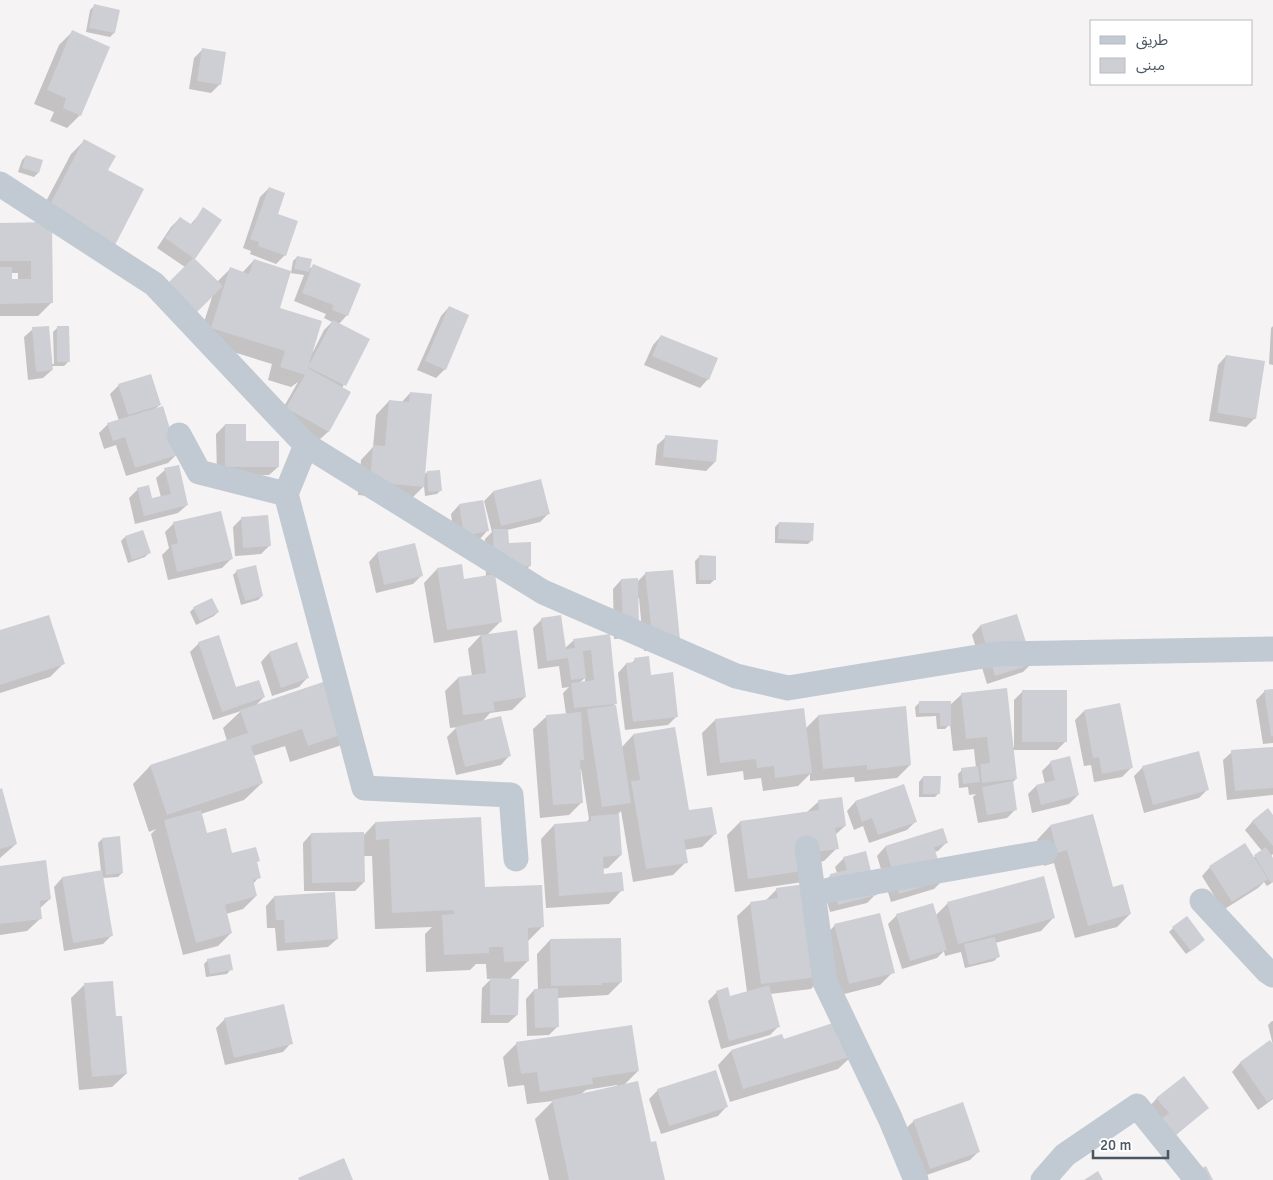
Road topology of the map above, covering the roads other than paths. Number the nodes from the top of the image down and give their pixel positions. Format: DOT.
graph roads {
  1 [pos="0,184"];
  2 [pos="179,434"];
  3 [pos="306,445"];
  4 [pos="286,494"];
  5 [pos="1273,650"];
  6 [pos="807,848"];
  7 [pos="1045,852"];
  8 [pos="516,859"];
  9 [pos="814,893"];
  10 [pos="1202,901"];
  11 [pos="1273,975"];
  12 [pos="916,1180"];
  13 [pos="1043,1180"];
  14 [pos="1197,1180"];
  1 -- 3 [label="street"];
  2 -- 4 [label="street"];
  3 -- 4 [label="street"];
  3 -- 5 [label="street"];
  4 -- 8 [label="street"];
  6 -- 9 [label="street"];
  7 -- 9 [label="street"];
  9 -- 12 [label="street"];
  10 -- 11 [label="street"];
  13 -- 14 [label="street"];
}
